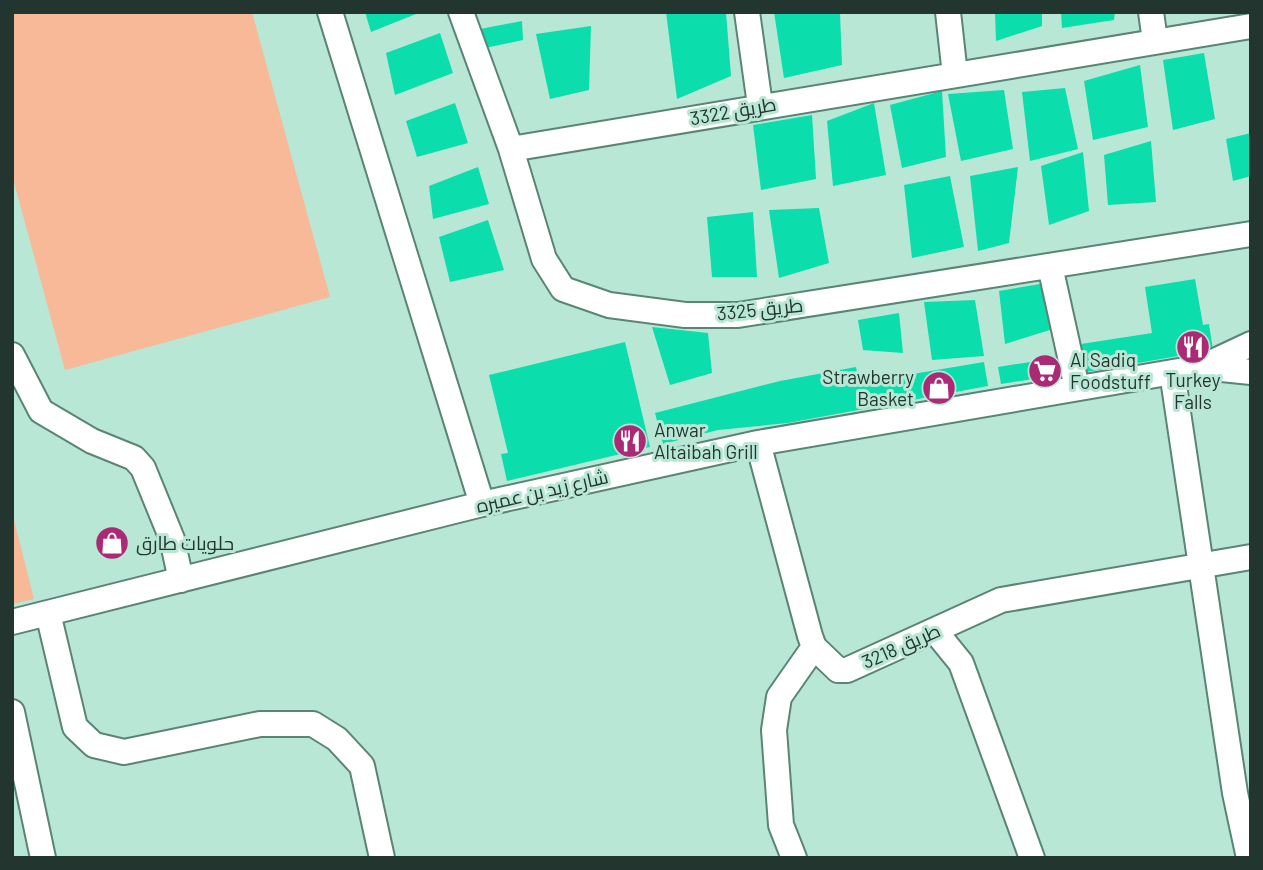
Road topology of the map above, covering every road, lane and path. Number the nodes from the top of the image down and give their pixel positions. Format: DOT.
graph roads {
  1 [pos="330,12"];
  2 [pos="461,12"];
  3 [pos="747,12"];
  4 [pos="948,12"];
  5 [pos="1152,12"];
  6 [pos="1251,26"];
  7 [pos="1155,41"];
  8 [pos="955,75"];
  9 [pos="761,106"];
  10 [pos="511,149"];
  11 [pos="1251,234"];
  12 [pos="1049,266"];
  13 [pos="1251,344"];
  14 [pos="12,355"];
  15 [pos="1202,367"];
  16 [pos="1172,372"];
  17 [pos="1251,372"];
  18 [pos="1077,388"];
  19 [pos="758,443"];
  20 [pos="482,504"];
  21 [pos="1251,557"];
  22 [pos="1202,563"];
  23 [pos="181,580"];
  24 [pos="48,613"];
  25 [pos="12,622"];
  26 [pos="934,631"];
  27 [pos="814,647"];
  28 [pos="12,712"];
  29 [pos="18,770"];
  30 [pos="1243,791"];
  31 [pos="43,858"];
  32 [pos="382,858"];
  33 [pos="794,858"];
  34 [pos="1032,858"];
  35 [pos="1249,858"];
  1 -- 20 [label="street"];
  2 -- 10 [label="street, طريق 3325"];
  3 -- 9 [label="street"];
  4 -- 8 [label="street"];
  5 -- 7 [label="street"];
  6 -- 7 [label="street, طريق 3322"];
  7 -- 8 [label="street, طريق 3322"];
  8 -- 9 [label="street, طريق 3322"];
  9 -- 10 [label="street, طريق 3322"];
  10 -- 12 [label="street, طريق 3325"];
  11 -- 12 [label="street, طريق 3325"];
  12 -- 18 [label="street"];
  13 -- 15 [label="street, شارع زيد بن عميره"];
  14 -- 23 [label="street"];
  15 -- 16 [label="street, شارع زيد بن عميره"];
  15 -- 17 [label="street, شارع زيد بن عميره"];
  16 -- 18 [label="street, شارع زيد بن عميره"];
  16 -- 22 [label="street"];
  18 -- 19 [label="street, شارع زيد بن عميره"];
  19 -- 20 [label="street, شارع زيد بن عميره"];
  19 -- 27 [label="street"];
  20 -- 23 [label="street, شارع زيد بن عميره"];
  21 -- 22 [label="street, طريق 3218"];
  22 -- 26 [label="street, طريق 3218"];
  22 -- 30 [label="street"];
  23 -- 24 [label="street, شارع زيد بن عميره"];
  24 -- 25 [label="street, شارع زيد بن عميره"];
  24 -- 32 [label="street"];
  26 -- 27 [label="street, طريق 3218"];
  26 -- 34 [label="street"];
  27 -- 33 [label="street"];
  28 -- 29 [label="street"];
  29 -- 31 [label="street"];
  30 -- 35 [label="street"];
}
